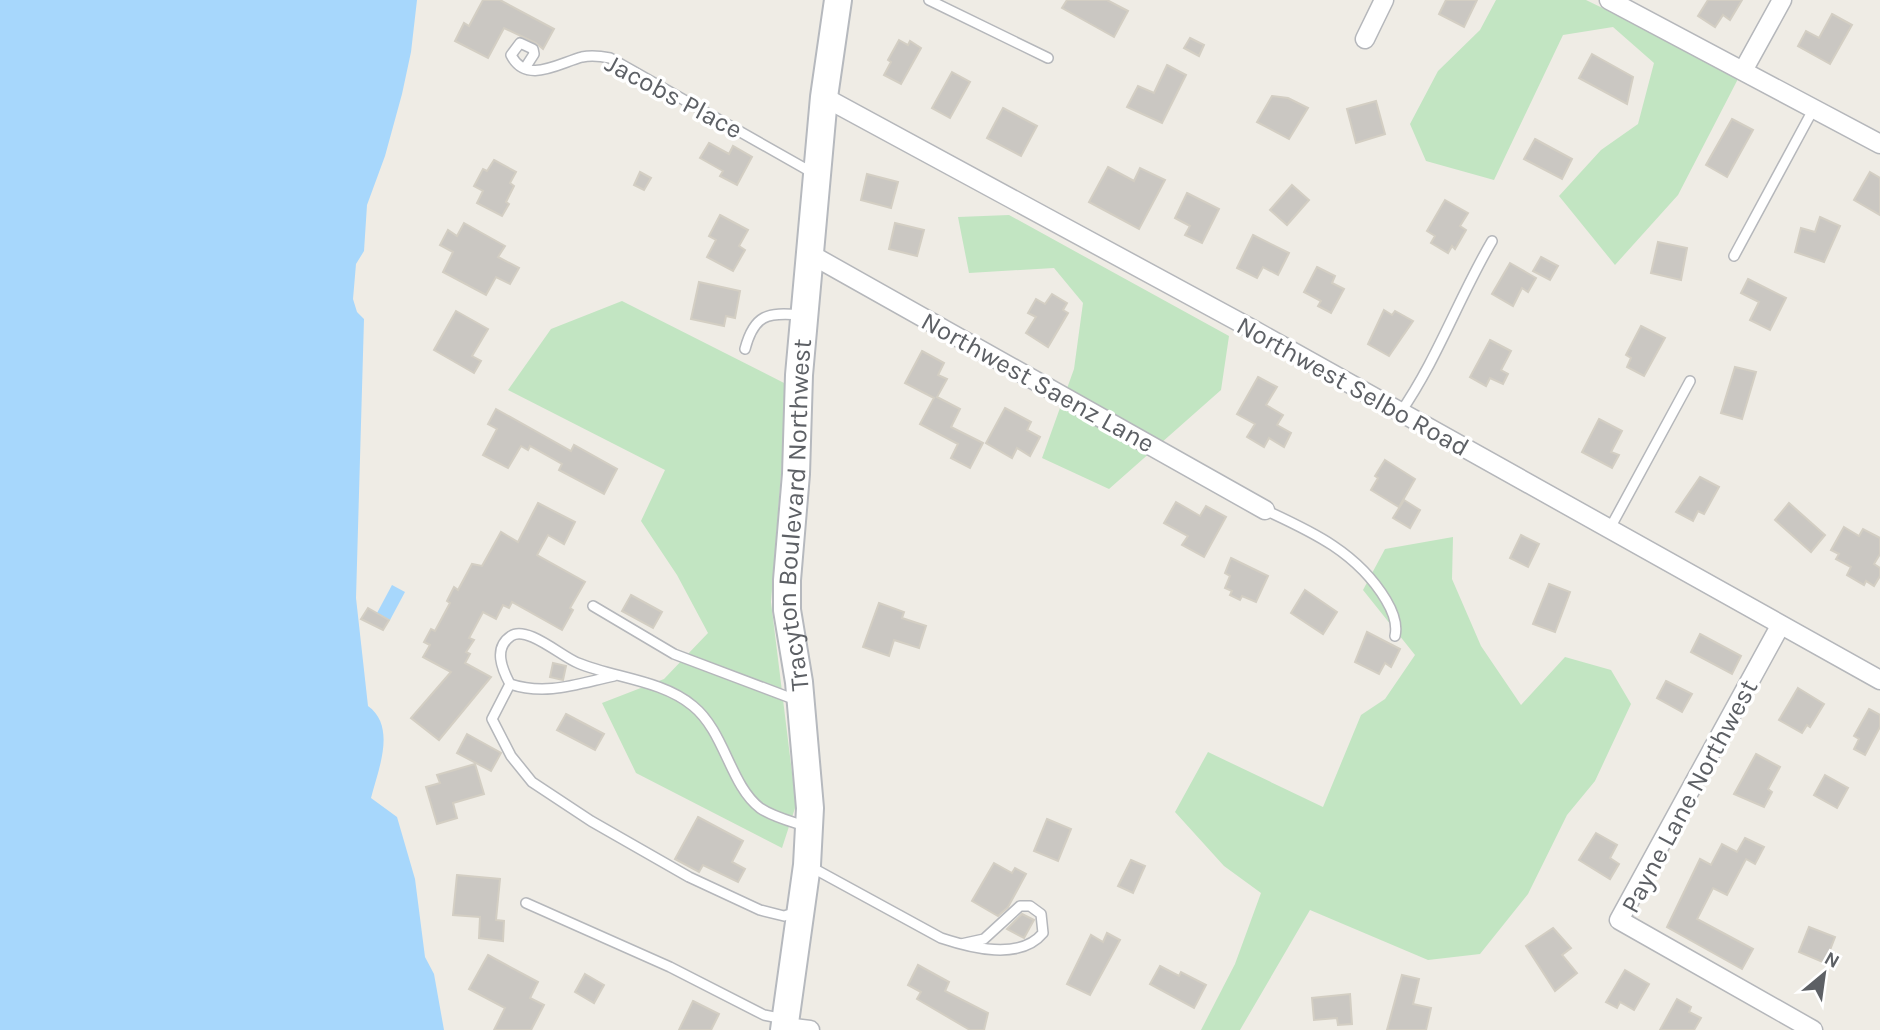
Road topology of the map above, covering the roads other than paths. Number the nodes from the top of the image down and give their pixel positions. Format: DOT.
graph roads {
  1 [pos="838,0"];
  2 [pos="929,0"];
  3 [pos="1384,0"];
  4 [pos="1609,0"];
  5 [pos="1782,0"];
  6 [pos="1365,38"];
  7 [pos="1048,58"];
  8 [pos="525,68"];
  9 [pos="1744,69"];
  10 [pos="824,97"];
  11 [pos="1814,108"];
  12 [pos="1880,144"];
  13 [pos="816,175"];
  14 [pos="1492,241"];
  15 [pos="810,254"];
  16 [pos="1734,256"];
  17 [pos="804,315"];
  18 [pos="745,349"];
  19 [pos="1690,381"];
  20 [pos="1400,413"];
  21 [pos="1265,510"];
  22 [pos="1609,530"];
  23 [pos="593,606"];
  24 [pos="1780,626"];
  25 [pos="1395,636"];
  26 [pos="614,676"];
  27 [pos="1880,680"];
  28 [pos="510,684"];
  29 [pos="801,702"];
  30 [pos="810,828"];
  31 [pos="807,865"];
  32 [pos="526,903"];
  33 [pos="801,911"];
  34 [pos="961,944"];
  35 [pos="791,1027"];
  36 [pos="1813,1030"];
  1 -- 10 [label="main road, Tracyton Boulevard Northwest"];
  2 -- 7 [label="lane"];
  3 -- 6 [label="street"];
  4 -- 9 [label="street"];
  5 -- 9 [label="street"];
  8 -- 13 [label="lane, Jacobs Place"];
  9 -- 11 [label="street"];
  10 -- 13 [label="main road, Tracyton Boulevard Northwest"];
  10 -- 20 [label="street, Northwest Selbo Road"];
  11 -- 12 [label="street"];
  11 -- 16 [label="lane"];
  13 -- 15 [label="main road, Tracyton Boulevard Northwest"];
  14 -- 20 [label="lane"];
  15 -- 17 [label="main road, Tracyton Boulevard Northwest"];
  15 -- 21 [label="street, Northwest Saenz Lane"];
  17 -- 18 [label="lane"];
  17 -- 29 [label="main road, Tracyton Boulevard Northwest"];
  19 -- 22 [label="lane"];
  20 -- 22 [label="street, Northwest Selbo Road"];
  21 -- 25 [label="lane"];
  22 -- 24 [label="street, Northwest Selbo Road"];
  23 -- 29 [label="lane"];
  24 -- 27 [label="street, Northwest Selbo Road"];
  24 -- 36 [label="street, Payne Lane Northwest"];
  26 -- 28 [label="lane"];
  26 -- 28 [label="lane"];
  26 -- 30 [label="lane"];
  28 -- 33 [label="lane"];
  29 -- 30 [label="main road, Tracyton Boulevard Northwest"];
  30 -- 31 [label="main road, Tracyton Boulevard Northwest"];
  31 -- 33 [label="main road, Tracyton Boulevard Northwest"];
  31 -- 34 [label="lane"];
  32 -- 35 [label="lane"];
  33 -- 35 [label="main road, Tracyton Boulevard Northwest"];
  34 -- 34 [label="lane"];
}
